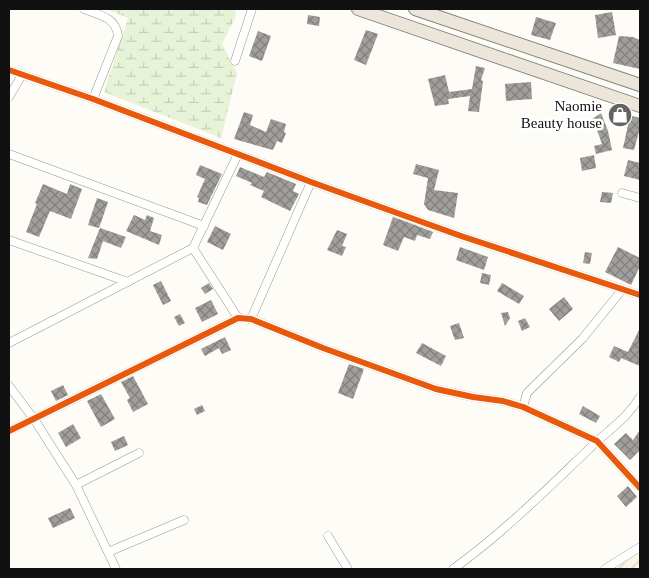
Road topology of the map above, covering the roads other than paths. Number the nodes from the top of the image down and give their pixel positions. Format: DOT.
graph roads {
  1 [pos="84,9"];
  2 [pos="252,9"];
  3 [pos="358,9"];
  4 [pos="415,9"];
  5 [pos="235,61"];
  6 [pos="9,70"];
  7 [pos="22,75"];
  8 [pos="640,85"];
  9 [pos="9,97"];
  10 [pos="94,99"];
  11 [pos="640,106"];
  12 [pos="9,154"];
  13 [pos="238,154"];
  14 [pos="311,182"];
  15 [pos="622,193"];
  16 [pos="640,198"];
  17 [pos="204,226"];
  18 [pos="9,240"];
  19 [pos="193,248"];
  20 [pos="128,282"];
  21 [pos="622,290"];
  22 [pos="640,295"];
  23 [pos="238,318"];
  24 [pos="251,319"];
  25 [pos="9,343"];
  26 [pos="9,386"];
  27 [pos="640,397"];
  28 [pos="523,407"];
  29 [pos="34,419"];
  30 [pos="9,432"];
  31 [pos="597,441"];
  32 [pos="139,453"];
  33 [pos="76,485"];
  34 [pos="640,488"];
  35 [pos="184,520"];
  36 [pos="328,536"];
  37 [pos="640,547"];
  38 [pos="108,552"];
  39 [pos="116,569"];
  40 [pos="348,569"];
  41 [pos="453,569"];
  42 [pos="605,569"];
  1 -- 10 [label="street"];
  2 -- 5 [label="street"];
  3 -- 11 [label="highway"];
  4 -- 8 [label="highway"];
  6 -- 7 [label="street"];
  7 -- 9 [label="street"];
  7 -- 10 [label="street"];
  10 -- 13 [label="street"];
  12 -- 17 [label="street"];
  13 -- 14 [label="street"];
  13 -- 17 [label="street"];
  14 -- 21 [label="street"];
  14 -- 24 [label="street"];
  15 -- 16 [label="street"];
  17 -- 19 [label="street"];
  18 -- 20 [label="street"];
  19 -- 20 [label="street"];
  19 -- 23 [label="street"];
  20 -- 25 [label="street"];
  21 -- 22 [label="street"];
  21 -- 28 [label="street"];
  23 -- 24 [label="street"];
  23 -- 29 [label="street"];
  24 -- 28 [label="street"];
  26 -- 29 [label="street"];
  27 -- 31 [label="street"];
  28 -- 31 [label="street"];
  29 -- 30 [label="street"];
  29 -- 33 [label="street"];
  31 -- 34 [label="street"];
  31 -- 41 [label="street"];
  32 -- 33 [label="street"];
  33 -- 38 [label="street"];
  35 -- 38 [label="street"];
  36 -- 40 [label="street"];
  37 -- 42 [label="street"];
  38 -- 39 [label="street"];
}
